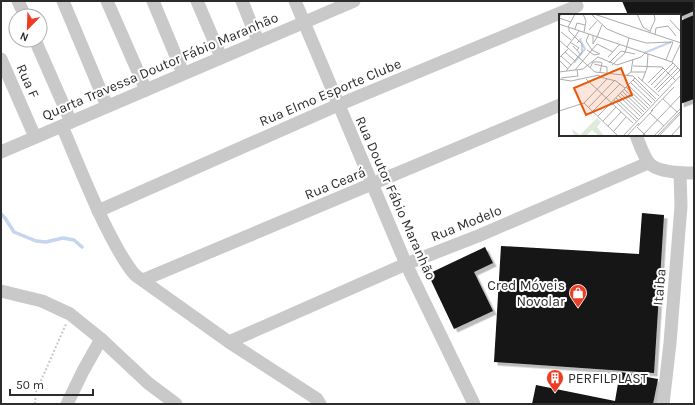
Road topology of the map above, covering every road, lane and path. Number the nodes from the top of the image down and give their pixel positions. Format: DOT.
graph roads {
  1 [pos="63,1"];
  2 [pos="107,1"];
  3 [pos="153,1"];
  4 [pos="198,1"];
  5 [pos="242,1"];
  6 [pos="295,1"];
  7 [pos="354,1"];
  8 [pos="577,7"];
  9 [pos="559,14"];
  10 [pos="560,14"];
  11 [pos="304,22"];
  12 [pos="258,41"];
  13 [pos="38,48"];
  14 [pos="221,57"];
  15 [pos="1,59"];
  16 [pos="183,73"];
  17 [pos="146,90"];
  18 [pos="338,105"];
  19 [pos="559,105"];
  20 [pos="107,106"];
  21 [pos="66,124"];
  22 [pos="636,136"];
  23 [pos="35,137"];
  24 [pos="1,152"];
  25 [pos="648,163"];
  26 [pos="680,173"];
  27 [pos="694,173"];
  28 [pos="372,185"];
  29 [pos="98,211"];
  30 [pos="406,264"];
  31 [pos="143,280"];
  32 [pos="1,291"];
  33 [pos="70,314"];
  34 [pos="101,339"];
  35 [pos="229,342"];
  36 [pos="35,404"];
  37 [pos="67,404"];
  38 [pos="176,404"];
  39 [pos="320,404"];
  40 [pos="474,404"];
  41 [pos="663,404"];
  1 -- 20 [label="street"];
  2 -- 17 [label="street"];
  3 -- 16 [label="street"];
  4 -- 14 [label="street"];
  5 -- 12 [label="street"];
  6 -- 11 [label="street, Rua Doutor Fábio Maranhão"];
  7 -- 11 [label="street, Quarta Travessa Doutor Fábio Maranhão"];
  8 -- 10 [label="street, Rua Elmo Esporte Clube"];
  9 -- 18 [label="street, Rua Elmo Esporte Clube"];
  11 -- 12 [label="street, Quarta Travessa Doutor Fábio Maranhão"];
  11 -- 18 [label="street, Rua Doutor Fábio Maranhão"];
  12 -- 14 [label="street, Quarta Travessa Doutor Fábio Maranhão"];
  13 -- 21 [label="street"];
  14 -- 16 [label="street, Quarta Travessa Doutor Fábio Maranhão"];
  15 -- 23 [label="street, Rua F"];
  16 -- 17 [label="street, Quarta Travessa Doutor Fábio Maranhão"];
  17 -- 20 [label="street, Quarta Travessa Doutor Fábio Maranhão"];
  18 -- 28 [label="street, Rua Doutor Fábio Maranhão"];
  18 -- 29 [label="street, Rua Elmo Esporte Clube"];
  19 -- 28 [label="street, Rua Ceará"];
  20 -- 21 [label="street, Quarta Travessa Doutor Fábio Maranhão"];
  21 -- 23 [label="street, Quarta Travessa Doutor Fábio Maranhão"];
  21 -- 29 [label="street"];
  22 -- 25 [label="street"];
  23 -- 24 [label="street, Quarta Travessa Doutor Fábio Maranhão"];
  25 -- 26 [label="street"];
  25 -- 30 [label="street, Rua Modelo"];
  26 -- 27 [label="street"];
  26 -- 41 [label="street, Itaiba"];
  28 -- 30 [label="street, Rua Doutor Fábio Maranhão"];
  28 -- 31 [label="street, Rua Ceará"];
  29 -- 31 [label="street"];
  30 -- 35 [label="street, Rua Modelo"];
  30 -- 40 [label="street, Rua Doutor Fábio Maranhão"];
  31 -- 35 [label="street"];
  32 -- 33 [label="street"];
  33 -- 34 [label="street"];
  33 -- 36 [label="path"];
  34 -- 37 [label="street"];
  34 -- 38 [label="street"];
  35 -- 39 [label="street"];
}
